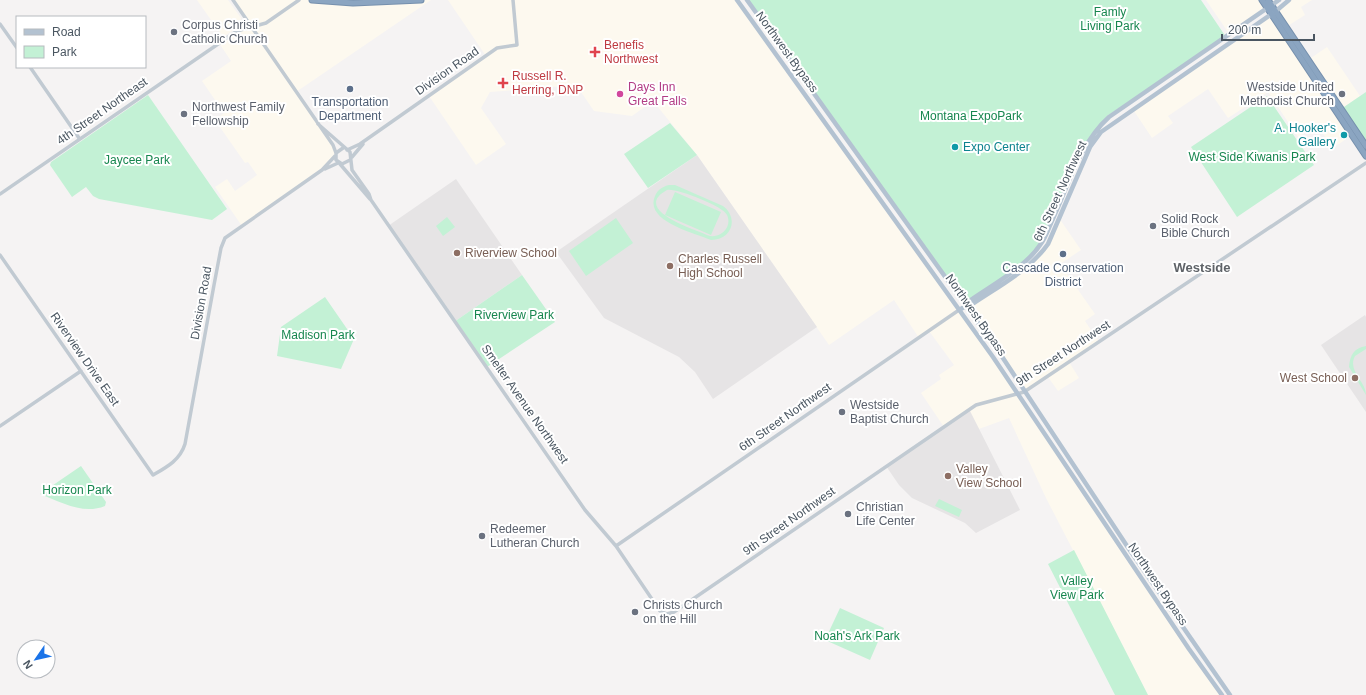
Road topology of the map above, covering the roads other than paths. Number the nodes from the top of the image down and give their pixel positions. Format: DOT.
graph roads {
  1 [pos="233,0"];
  2 [pos="299,0"];
  3 [pos="312,0"];
  4 [pos="421,0"];
  5 [pos="513,0"];
  6 [pos="737,0"];
  7 [pos="747,0"];
  8 [pos="1262,0"];
  9 [pos="1268,0"];
  10 [pos="1279,0"];
  11 [pos="1289,0"];
  12 [pos="1270,8"];
  13 [pos="1274,13"];
  14 [pos="0,24"];
  15 [pos="252,28"];
  16 [pos="16,47"];
  17 [pos="31,68"];
  18 [pos="318,124"];
  19 [pos="372,135"];
  20 [pos="79,138"];
  21 [pos="1366,146"];
  22 [pos="346,149"];
  23 [pos="335,154"];
  24 [pos="1366,156"];
  25 [pos="351,159"];
  26 [pos="1366,163"];
  27 [pos="339,164"];
  28 [pos="322,170"];
  29 [pos="0,194"];
  30 [pos="371,200"];
  31 [pos="0,255"];
  32 [pos="966,306"];
  33 [pos="960,310"];
  34 [pos="81,371"];
  35 [pos="1024,392"];
  36 [pos="1018,395"];
  37 [pos="0,426"];
  38 [pos="153,475"];
  39 [pos="616,546"];
  40 [pos="667,614"];
  41 [pos="1222,695"];
  42 [pos="1230,695"];
  1 -- 15 [label="street"];
  2 -- 15 [label="street, 4th Street Northeast"];
  3 -- 4 [label="highway"];
  5 -- 19 [label="street, Division Road"];
  6 -- 33 [label="main road, Northwest Bypass"];
  7 -- 32 [label="main road, Northwest Bypass"];
  8 -- 12 [label="highway"];
  9 -- 12 [label="highway"];
  10 -- 12 [label="main road, 6th Street Northwest"];
  11 -- 13 [label="main road, 6th Street Northwest"];
  12 -- 13 [label="highway"];
  12 -- 32 [label="main road, 6th Street Northwest"];
  13 -- 21 [label="highway"];
  13 -- 24 [label="highway"];
  13 -- 32 [label="main road, 6th Street Northwest"];
  14 -- 16 [label="street"];
  15 -- 18 [label="street"];
  15 -- 20 [label="street, 4th Street Northeast"];
  17 -- 20 [label="street"];
  18 -- 22 [label="street"];
  18 -- 23 [label="street"];
  19 -- 22 [label="street, Division Road"];
  19 -- 25 [label="street, Division Road"];
  20 -- 29 [label="street, 4th Street Northeast"];
  22 -- 23 [label="street"];
  22 -- 25 [label="street"];
  23 -- 27 [label="street"];
  23 -- 28 [label="street, Division Road"];
  25 -- 27 [label="street"];
  25 -- 30 [label="street, Smelter Avenue Northwest"];
  26 -- 35 [label="street, 9th Street Northwest"];
  27 -- 28 [label="street, Division Road"];
  27 -- 30 [label="street, Smelter Avenue Northwest"];
  28 -- 38 [label="street, Division Road"];
  30 -- 39 [label="street, Smelter Avenue Northwest"];
  31 -- 34 [label="street, Riverview Drive East"];
  32 -- 33 [label="main road, 6th Street Northwest"];
  32 -- 35 [label="main road, Northwest Bypass"];
  33 -- 36 [label="main road, Northwest Bypass"];
  33 -- 39 [label="street, 6th Street Northwest"];
  34 -- 37 [label="street"];
  34 -- 38 [label="street, Riverview Drive East"];
  35 -- 36 [label="street, 9th Street Northwest"];
  35 -- 42 [label="main road, Northwest Bypass"];
  36 -- 40 [label="street, 9th Street Northwest"];
  36 -- 41 [label="main road, Northwest Bypass"];
  39 -- 40 [label="street, Smelter Avenue Northwest"];
}
